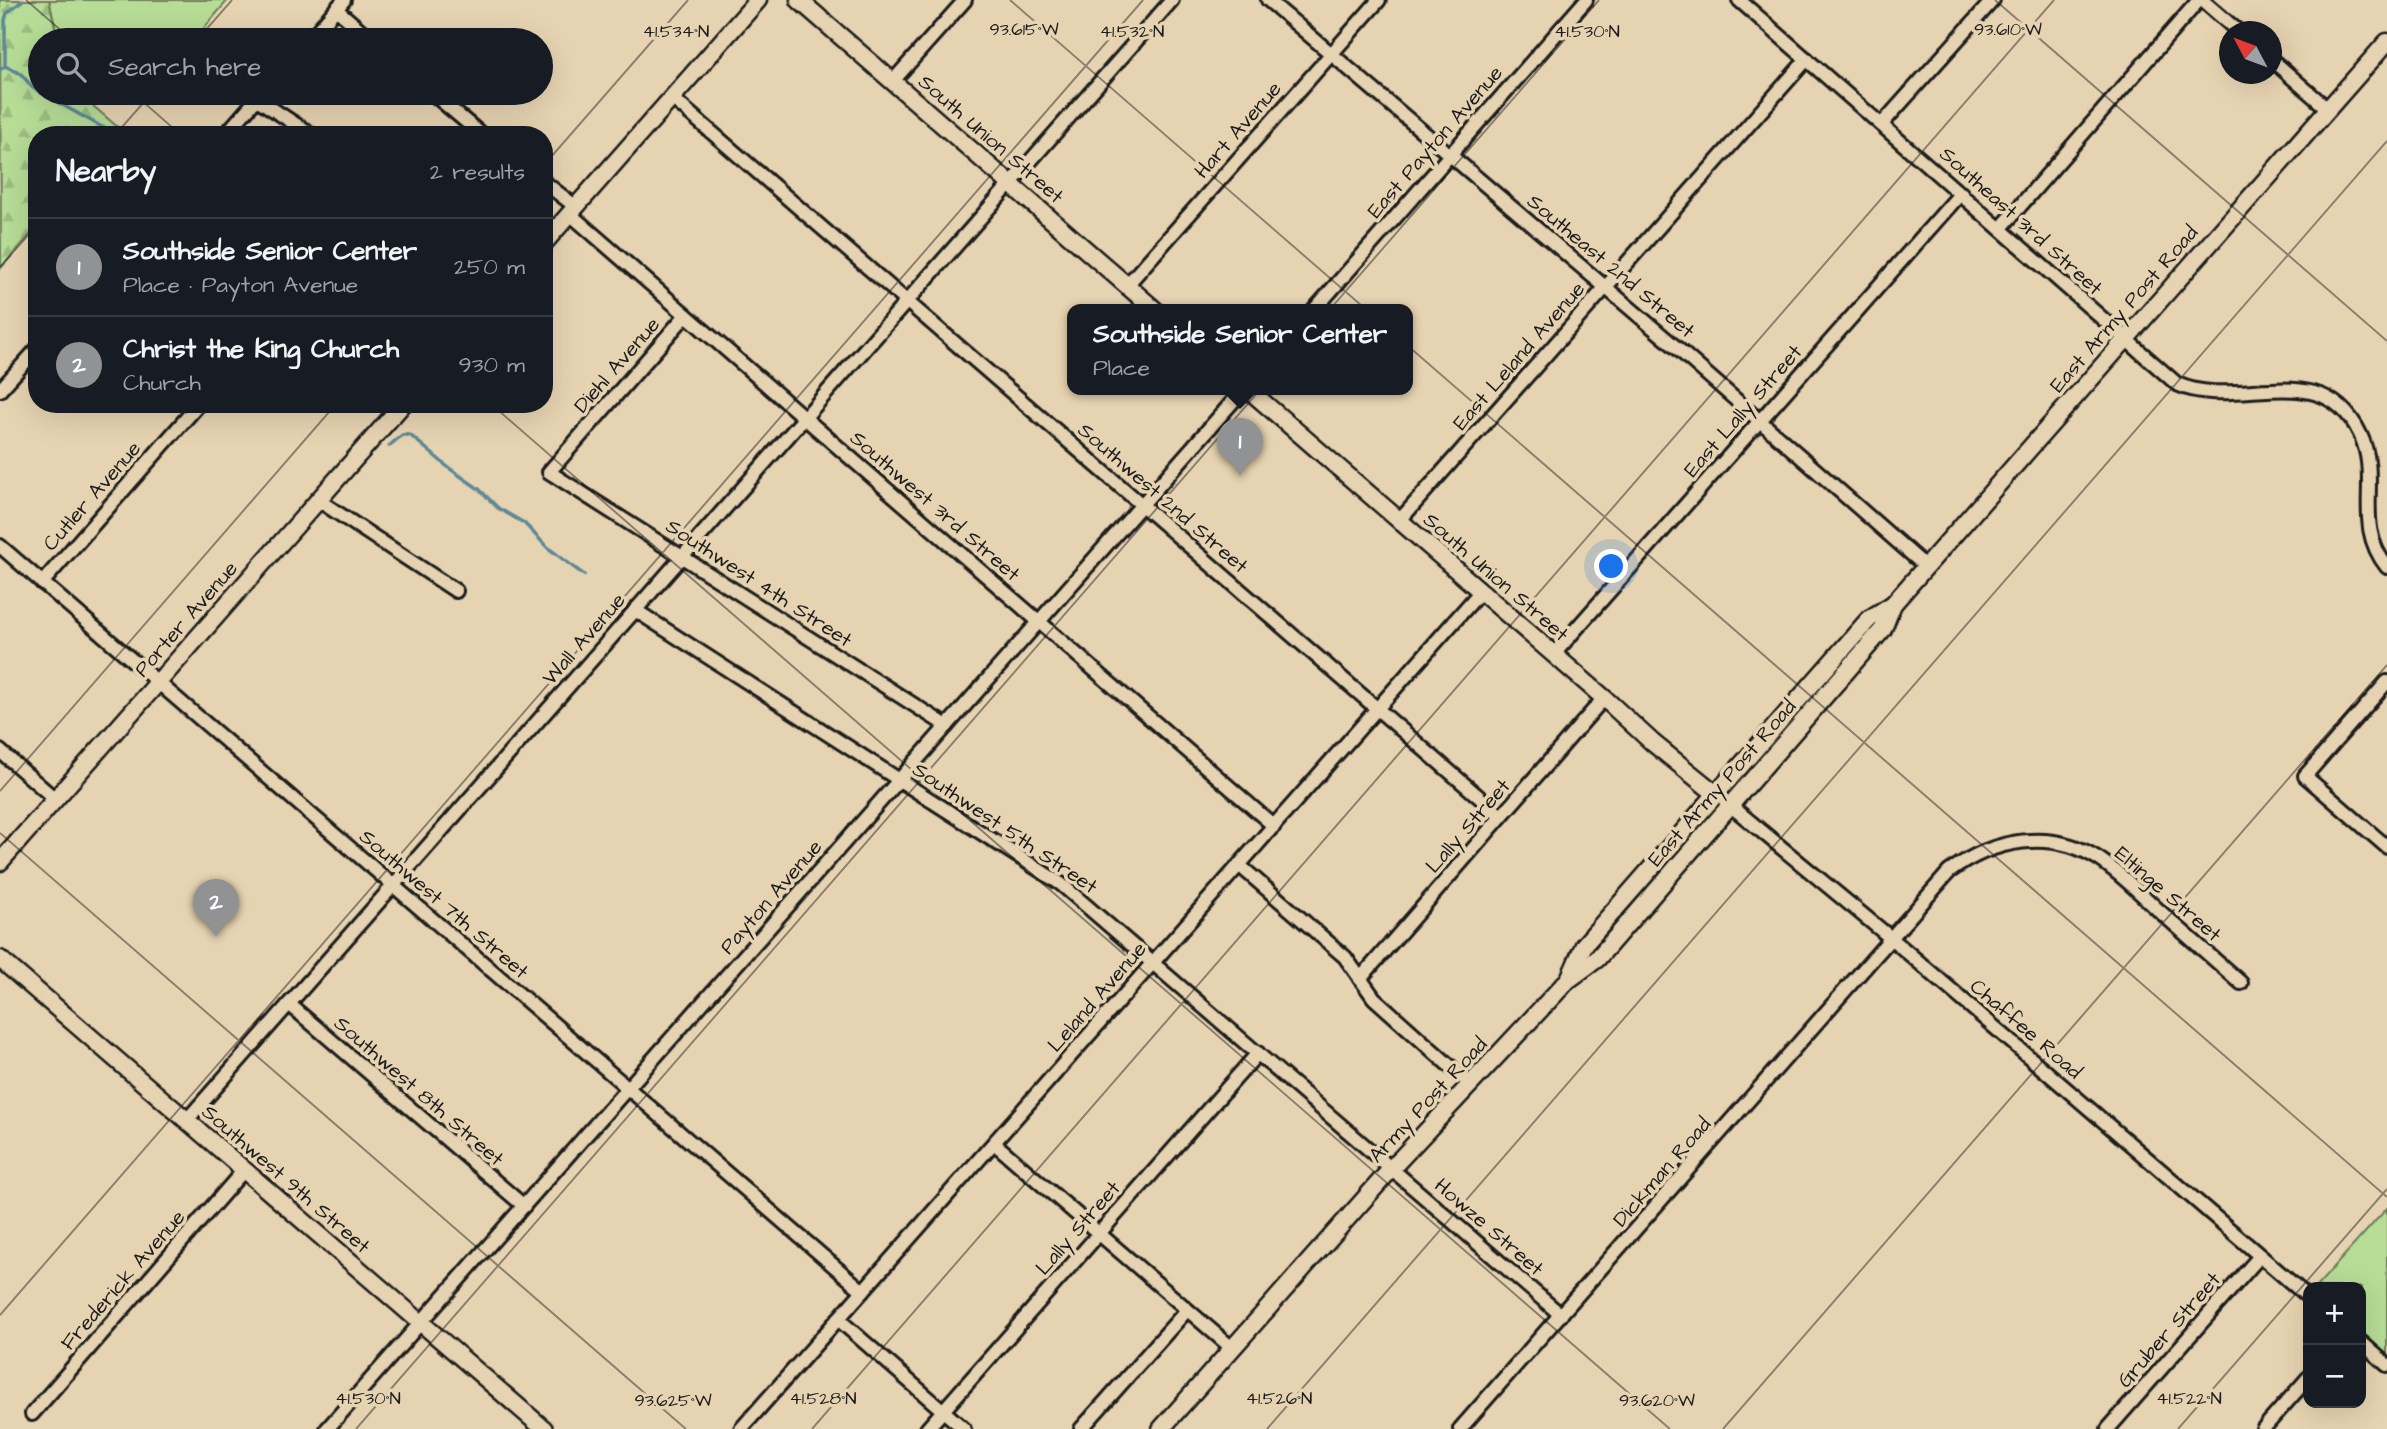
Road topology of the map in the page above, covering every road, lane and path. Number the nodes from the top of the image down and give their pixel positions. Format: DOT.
graph roads {
  1 [pos="758,0"];
  2 [pos="799,0"];
  3 [pos="965,0"];
  4 [pos="1172,0"];
  5 [pos="1268,0"];
  6 [pos="1379,0"];
  7 [pos="1586,0"];
  8 [pos="1739,0"];
  9 [pos="1993,0"];
  10 [pos="2201,0"];
  11 [pos="340,5"];
  12 [pos="2226,21"];
  13 [pos="320,28"];
  14 [pos="361,28"];
  15 [pos="2387,42"];
  16 [pos="1331,55"];
  17 [pos="1807,59"];
  18 [pos="2282,69"];
  19 [pos="893,81"];
  20 [pos="672,98"];
  21 [pos="252,105"];
  22 [pos="272,105"];
  23 [pos="446,105"];
  24 [pos="2329,110"];
  25 [pos="1882,124"];
  26 [pos="233,126"];
  27 [pos="300,126"];
  28 [pos="471,126"];
  29 [pos="1450,155"];
  30 [pos="1010,183"];
  31 [pos="553,191"];
  32 [pos="1961,193"];
  33 [pos="573,210"];
  34 [pos="2001,228"];
  35 [pos="553,233"];
  36 [pos="1127,285"];
  37 [pos="1606,287"];
  38 [pos="906,301"];
  39 [pos="1149,304"];
  40 [pos="1319,304"];
  41 [pos="687,315"];
  42 [pos="2125,339"];
  43 [pos="28,359"];
  44 [pos="0,390"];
  45 [pos="1239,395"];
  46 [pos="1255,395"];
  47 [pos="190,413"];
  48 [pos="395,413"];
  49 [pos="804,417"];
  50 [pos="1761,420"];
  51 [pos="550,472"];
  52 [pos="318,500"];
  53 [pos="1142,505"];
  54 [pos="1399,520"];
  55 [pos="0,546"];
  56 [pos="682,556"];
  57 [pos="1926,566"];
  58 [pos="2387,567"];
  59 [pos="42,583"];
  60 [pos="456,591"];
  61 [pos="1481,591"];
  62 [pos="1893,604"];
  63 [pos="635,610"];
  64 [pos="1039,622"];
  65 [pos="1554,654"];
  66 [pos="2387,682"];
  67 [pos="158,683"];
  68 [pos="1604,698"];
  69 [pos="1377,709"];
  70 [pos="947,726"];
  71 [pos="0,751"];
  72 [pos="899,780"];
  73 [pos="1716,794"];
  74 [pos="55,799"];
  75 [pos="1731,806"];
  76 [pos="1501,816"];
  77 [pos="1274,827"];
  78 [pos="2387,847"];
  79 [pos="0,862"];
  80 [pos="1239,865"];
  81 [pos="393,886"];
  82 [pos="1892,939"];
  83 [pos="0,959"];
  84 [pos="1153,962"];
  85 [pos="1360,979"];
  86 [pos="1569,979"];
  87 [pos="2241,983"];
  88 [pos="289,1004"];
  89 [pos="1258,1053"];
  90 [pos="1471,1085"];
  91 [pos="628,1089"];
  92 [pos="186,1121"];
  93 [pos="994,1143"];
  94 [pos="1391,1169"];
  95 [pos="244,1170"];
  96 [pos="524,1206"];
  97 [pos="1100,1234"];
  98 [pos="2260,1255"];
  99 [pos="863,1291"];
  100 [pos="2303,1293"];
  101 [pos="1187,1310"];
  102 [pos="1561,1315"];
  103 [pos="838,1319"];
  104 [pos="421,1323"];
  105 [pos="2364,1345"];
  106 [pos="1233,1349"];
  107 [pos="2387,1365"];
  108 [pos="2303,1384"];
  109 [pos="943,1411"];
  110 [pos="32,1414"];
  111 [pos="534,1426"];
  112 [pos="327,1429"];
  113 [pos="741,1429"];
  114 [pos="928,1429"];
  115 [pos="964,1429"];
  116 [pos="1081,1429"];
  117 [pos="1161,1429"];
  118 [pos="1460,1429"];
  119 [pos="2108,1429"];
  120 [pos="2263,1429"];
  1 -- 20 [label="main road"];
  2 -- 19 [label="main road, South Union Street"];
  3 -- 19 [label="street"];
  4 -- 30 [label="street, Wall Avenue"];
  5 -- 16 [label="street, Southeast 2nd Street"];
  6 -- 16 [label="street, Hart Avenue"];
  7 -- 29 [label="street, East Payton Avenue"];
  8 -- 17 [label="street, Southeast 3rd Street"];
  9 -- 25 [label="street"];
  10 -- 12 [label="street"];
  10 -- 34 [label="street"];
  11 -- 13 [label="street"];
  11 -- 14 [label="street"];
  15 -- 24 [label="main road, East Army Post Road"];
  16 -- 29 [label="street, Southeast 2nd Street"];
  16 -- 36 [label="street, Hart Avenue"];
  17 -- 25 [label="street, Southeast 3rd Street"];
  17 -- 37 [label="street, East Leland Avenue"];
  18 -- 24 [label="street"];
  19 -- 30 [label="main road, South Union Street"];
  20 -- 33 [label="main road"];
  20 -- 38 [label="street, Southwest 2nd Street"];
  21 -- 26 [label="street"];
  22 -- 27 [label="street"];
  23 -- 28 [label="street"];
  24 -- 42 [label="main road, East Army Post Road"];
  25 -- 32 [label="street, Southeast 3rd Street"];
  29 -- 37 [label="street, Southeast 2nd Street"];
  29 -- 40 [label="street, East Payton Avenue"];
  30 -- 36 [label="main road, South Union Street"];
  30 -- 38 [label="street, Wall Avenue"];
  31 -- 33 [label="street, Southwest 3rd Street"];
  32 -- 34 [label="street, Southeast 3rd Street"];
  32 -- 50 [label="street, East Lally Street"];
  33 -- 35 [label="main road"];
  33 -- 41 [label="street, Southwest 3rd Street"];
  34 -- 42 [label="street, Southeast 3rd Street"];
  36 -- 39 [label="main road, South Union Street"];
  37 -- 50 [label="street, Southeast 2nd Street"];
  37 -- 54 [label="street, East Leland Avenue"];
  38 -- 49 [label="street, Wall Avenue"];
  38 -- 53 [label="street, Southwest 2nd Street"];
  41 -- 49 [label="street, Southwest 3rd Street"];
  41 -- 51 [label="street, Diehl Avenue"];
  42 -- 57 [label="main road, East Army Post Road"];
  42 -- 58 [label="street, Southeast 3rd Street"];
  43 -- 44 [label="street"];
  45 -- 53 [label="street, Payton Avenue"];
  46 -- 54 [label="main road, South Union Street"];
  47 -- 59 [label="street, Cutler Avenue"];
  48 -- 52 [label="main road, Porter Avenue"];
  49 -- 56 [label="street, Wall Avenue"];
  49 -- 64 [label="street, Southwest 3rd Street"];
  50 -- 57 [label="street, Southeast 2nd Street"];
  50 -- 65 [label="street, East Lally Street"];
  51 -- 56 [label="street, Southwest 4th Street"];
  52 -- 60 [label="street"];
  52 -- 67 [label="main road, Porter Avenue"];
  53 -- 64 [label="street, Payton Avenue"];
  53 -- 69 [label="street, Southwest 2nd Street"];
  54 -- 61 [label="main road, South Union Street"];
  55 -- 59 [label="street, Southwest 7th Street"];
  56 -- 63 [label="street, Wall Avenue"];
  56 -- 70 [label="street, Southwest 4th Street"];
  57 -- 62 [label="main road, East Army Post Road"];
  59 -- 67 [label="street, Southwest 7th Street"];
  61 -- 65 [label="main road, South Union Street"];
  61 -- 69 [label="street, Leland Avenue"];
  62 -- 73 [label="main road, East Army Post Road"];
  62 -- 75 [label="main road, East Army Post Road"];
  63 -- 72 [label="street, Southwest 5th Street"];
  63 -- 81 [label="street, Wall Avenue"];
  64 -- 70 [label="street, Payton Avenue"];
  64 -- 77 [label="street, Southwest 3rd Street"];
  65 -- 68 [label="main road, South Union Street"];
  66 -- 78 [label="street"];
  67 -- 74 [label="main road, Porter Avenue"];
  67 -- 81 [label="street, Southwest 7th Street"];
  68 -- 73 [label="main road, South Union Street"];
  68 -- 76 [label="street, Lally Street"];
  69 -- 76 [label="street, Southwest 2nd Street"];
  69 -- 77 [label="street, Leland Avenue"];
  70 -- 72 [label="street, Payton Avenue"];
  71 -- 74 [label="street"];
  72 -- 84 [label="street, Southwest 5th Street"];
  72 -- 91 [label="street, Payton Avenue"];
  73 -- 75 [label="street, Chaffee Road"];
  73 -- 86 [label="main road, Army Post Road"];
  74 -- 79 [label="main road, Porter Avenue"];
  75 -- 82 [label="street, Chaffee Road"];
  75 -- 86 [label="main road, East Army Post Road"];
  76 -- 85 [label="street, Lally Street"];
  77 -- 80 [label="street, Leland Avenue"];
  80 -- 84 [label="street, Leland Avenue"];
  80 -- 85 [label="street"];
  81 -- 88 [label="street, Wall Avenue"];
  81 -- 91 [label="street, Southwest 7th Street"];
  82 -- 87 [label="street, Eltinge Street"];
  82 -- 98 [label="street, Chaffee Road"];
  82 -- 102 [label="street, Dickman Road"];
  83 -- 92 [label="main road, Southwest 9th Street"];
  84 -- 89 [label="street, Southwest 5th Street"];
  84 -- 93 [label="street, Leland Avenue"];
  85 -- 90 [label="street"];
  86 -- 90 [label="main road, Army Post Road"];
  88 -- 92 [label="street, Wall Avenue"];
  88 -- 96 [label="street, Southwest 8th Street"];
  89 -- 94 [label="street, Southwest 5th Street"];
  89 -- 97 [label="street, Lally Street"];
  90 -- 94 [label="main road, Army Post Road"];
  91 -- 96 [label="street, Payton Avenue"];
  91 -- 99 [label="street, Southwest 7th Street"];
  92 -- 95 [label="main road, Southwest 9th Street"];
  93 -- 97 [label="street"];
  93 -- 99 [label="street, Leland Avenue"];
  94 -- 102 [label="street, Howze Street"];
  94 -- 106 [label="main road, Army Post Road"];
  95 -- 104 [label="main road, Southwest 9th Street"];
  95 -- 110 [label="street, Frederick Avenue"];
  96 -- 104 [label="street, Payton Avenue"];
  97 -- 101 [label="street"];
  97 -- 109 [label="street, Lally Street"];
  98 -- 100 [label="street, Chaffee Road"];
  98 -- 119 [label="street, Gruber Street"];
  99 -- 103 [label="street, Leland Avenue"];
  101 -- 106 [label="street"];
  101 -- 116 [label="street"];
  102 -- 118 [label="street, Dickman Road"];
  103 -- 109 [label="street"];
  103 -- 113 [label="street, Leland Avenue"];
  104 -- 111 [label="main road, Southwest 9th Street"];
  104 -- 112 [label="street, Payton Avenue"];
  105 -- 107 [label="street"];
  106 -- 117 [label="main road, Army Post Road"];
  108 -- 120 [label="street"];
  109 -- 114 [label="street, Lally Street"];
  109 -- 115 [label="street"];
}
